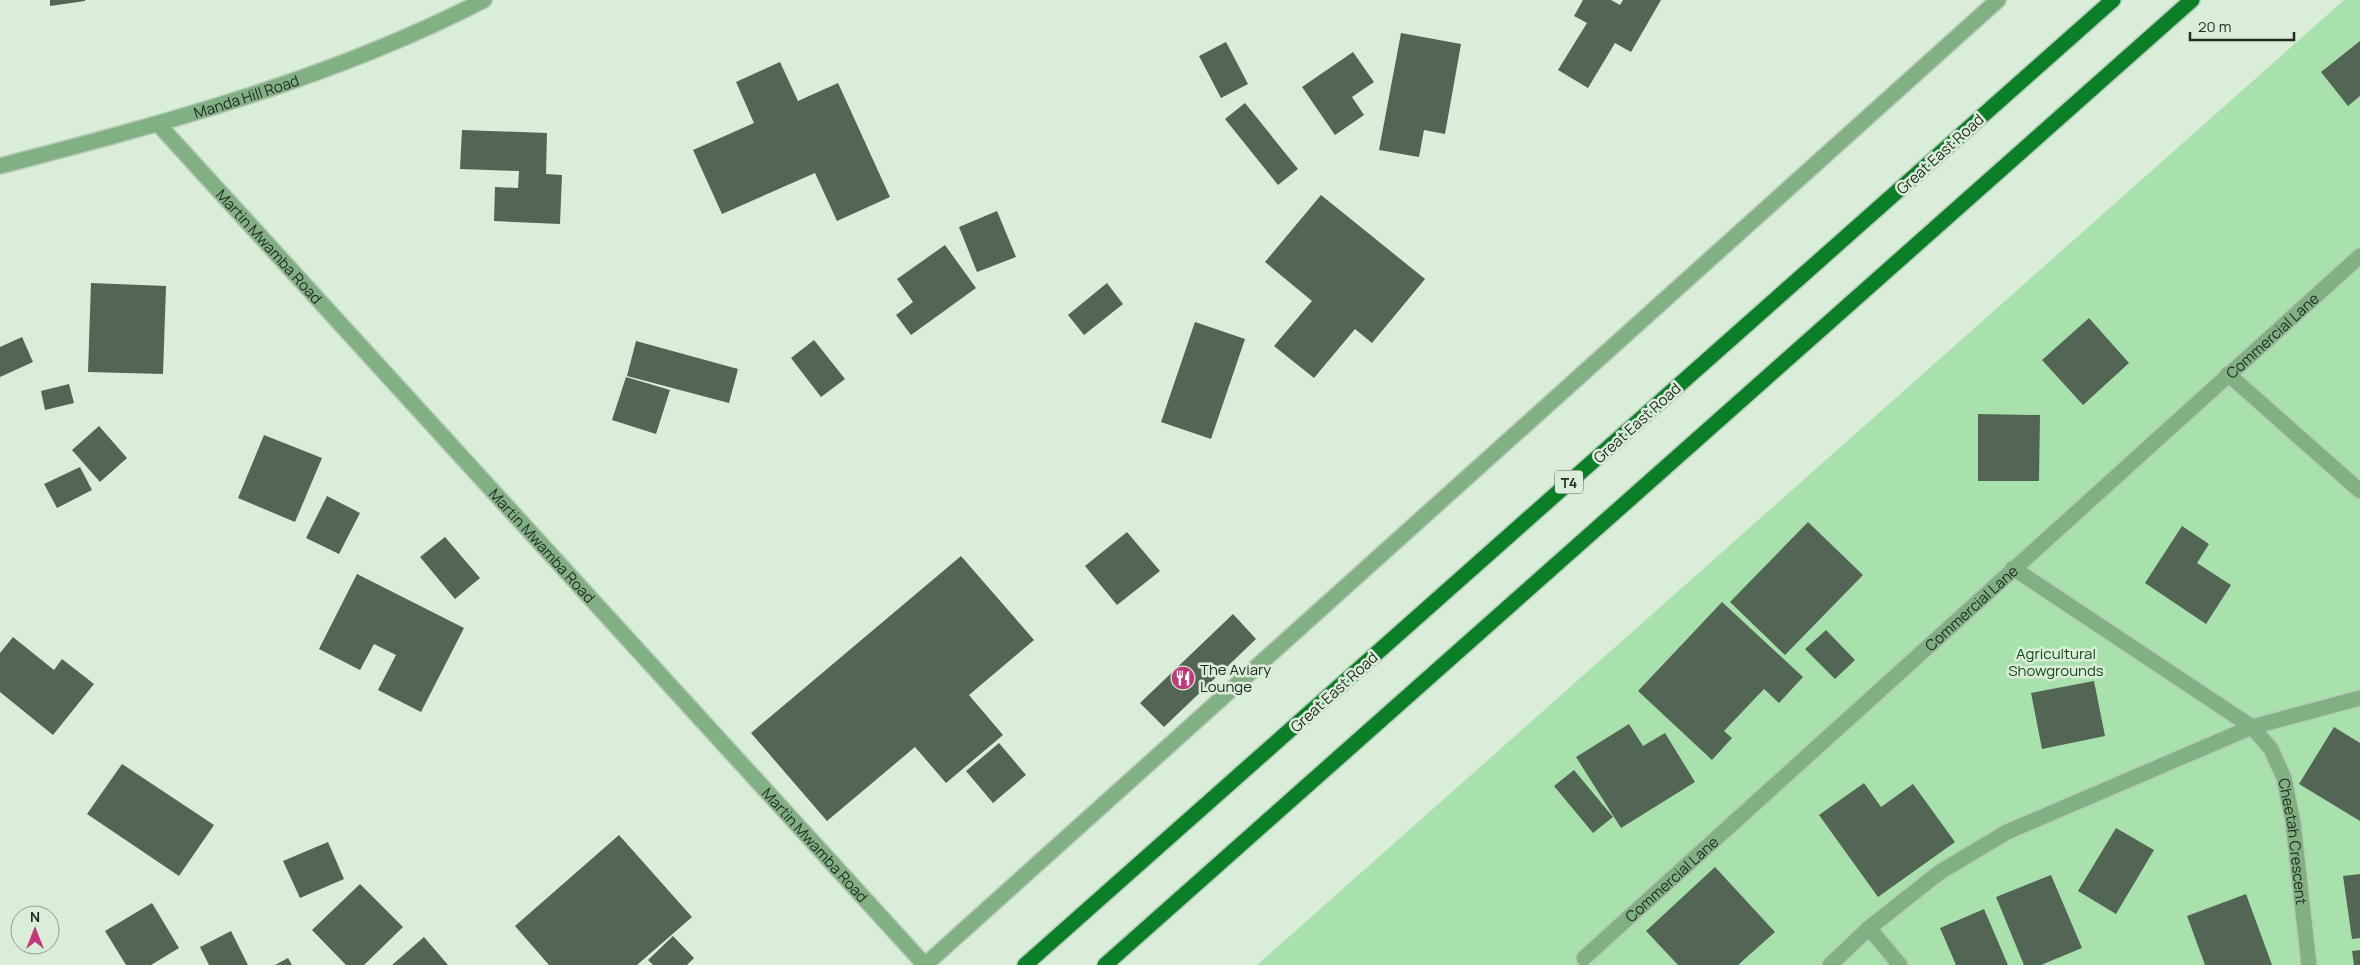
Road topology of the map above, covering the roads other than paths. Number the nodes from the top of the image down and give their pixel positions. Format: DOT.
graph roads {
  1 [pos="484,0"];
  2 [pos="1998,0"];
  3 [pos="2113,0"];
  4 [pos="2192,0"];
  5 [pos="159,124"];
  6 [pos="0,166"];
  7 [pos="2360,256"];
  8 [pos="2228,374"];
  9 [pos="2360,491"];
  10 [pos="2013,568"];
  11 [pos="2360,698"];
  12 [pos="2252,727"];
  13 [pos="1869,928"];
  14 [pos="1584,958"];
  15 [pos="925,965"];
  16 [pos="1025,965"];
  17 [pos="1104,965"];
  18 [pos="1830,965"];
  19 [pos="1900,965"];
  20 [pos="2309,965"];
  1 -- 5 [label="street, Manda Hill Road"];
  2 -- 15 [label="street"];
  3 -- 16 [label="main road, Great East Road / T4"];
  4 -- 17 [label="main road"];
  5 -- 6 [label="street, Manda Hill Road"];
  5 -- 15 [label="street, Martin Mwamba Road"];
  7 -- 8 [label="street, Commercial Lane"];
  8 -- 9 [label="street"];
  8 -- 10 [label="street, Commercial Lane"];
  10 -- 12 [label="street, Cheetah Crescent"];
  10 -- 14 [label="street, Commercial Lane"];
  11 -- 12 [label="street"];
  12 -- 13 [label="street"];
  12 -- 20 [label="street, Cheetah Crescent"];
  13 -- 18 [label="street"];
  13 -- 19 [label="street"];
}
